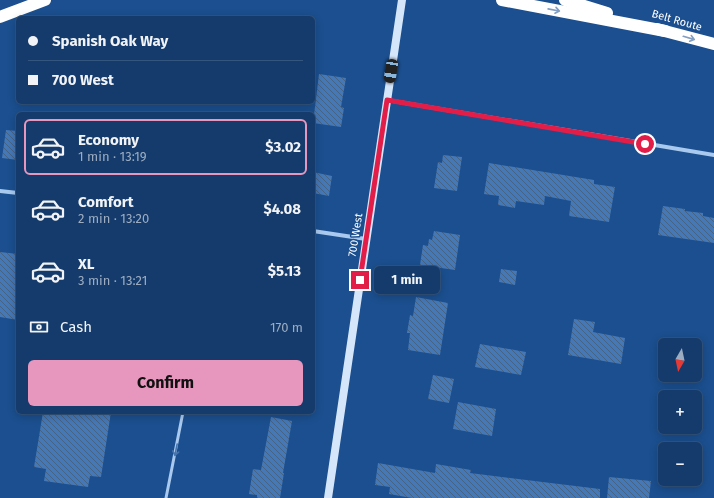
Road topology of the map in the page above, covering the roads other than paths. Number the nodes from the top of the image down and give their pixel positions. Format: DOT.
graph roads {
  1 [pos="45,0"];
  2 [pos="402,0"];
  3 [pos="502,0"];
  4 [pos="565,0"];
  5 [pos="0,17"];
  6 [pos="665,31"];
  7 [pos="714,44"];
  8 [pos="387,100"];
  9 [pos="714,155"];
  10 [pos="0,191"];
  11 [pos="16,193"];
  12 [pos="315,231"];
  13 [pos="366,240"];
  14 [pos="183,414"];
  15 [pos="166,498"];
  16 [pos="328,498"];
  1 -- 5 [label="highway"];
  2 -- 8 [label="main road, 700 West"];
  3 -- 6 [label="highway, one-way"];
  4 -- 6 [label="highway, Belt Route"];
  6 -- 7 [label="highway, Belt Route, one-way"];
  8 -- 9 [label="street"];
  8 -- 13 [label="main road, 700 West"];
  10 -- 11 [label="street"];
  12 -- 13 [label="street"];
  13 -- 16 [label="main road, 700 West"];
  14 -- 15 [label="lane, one-way"];
}
